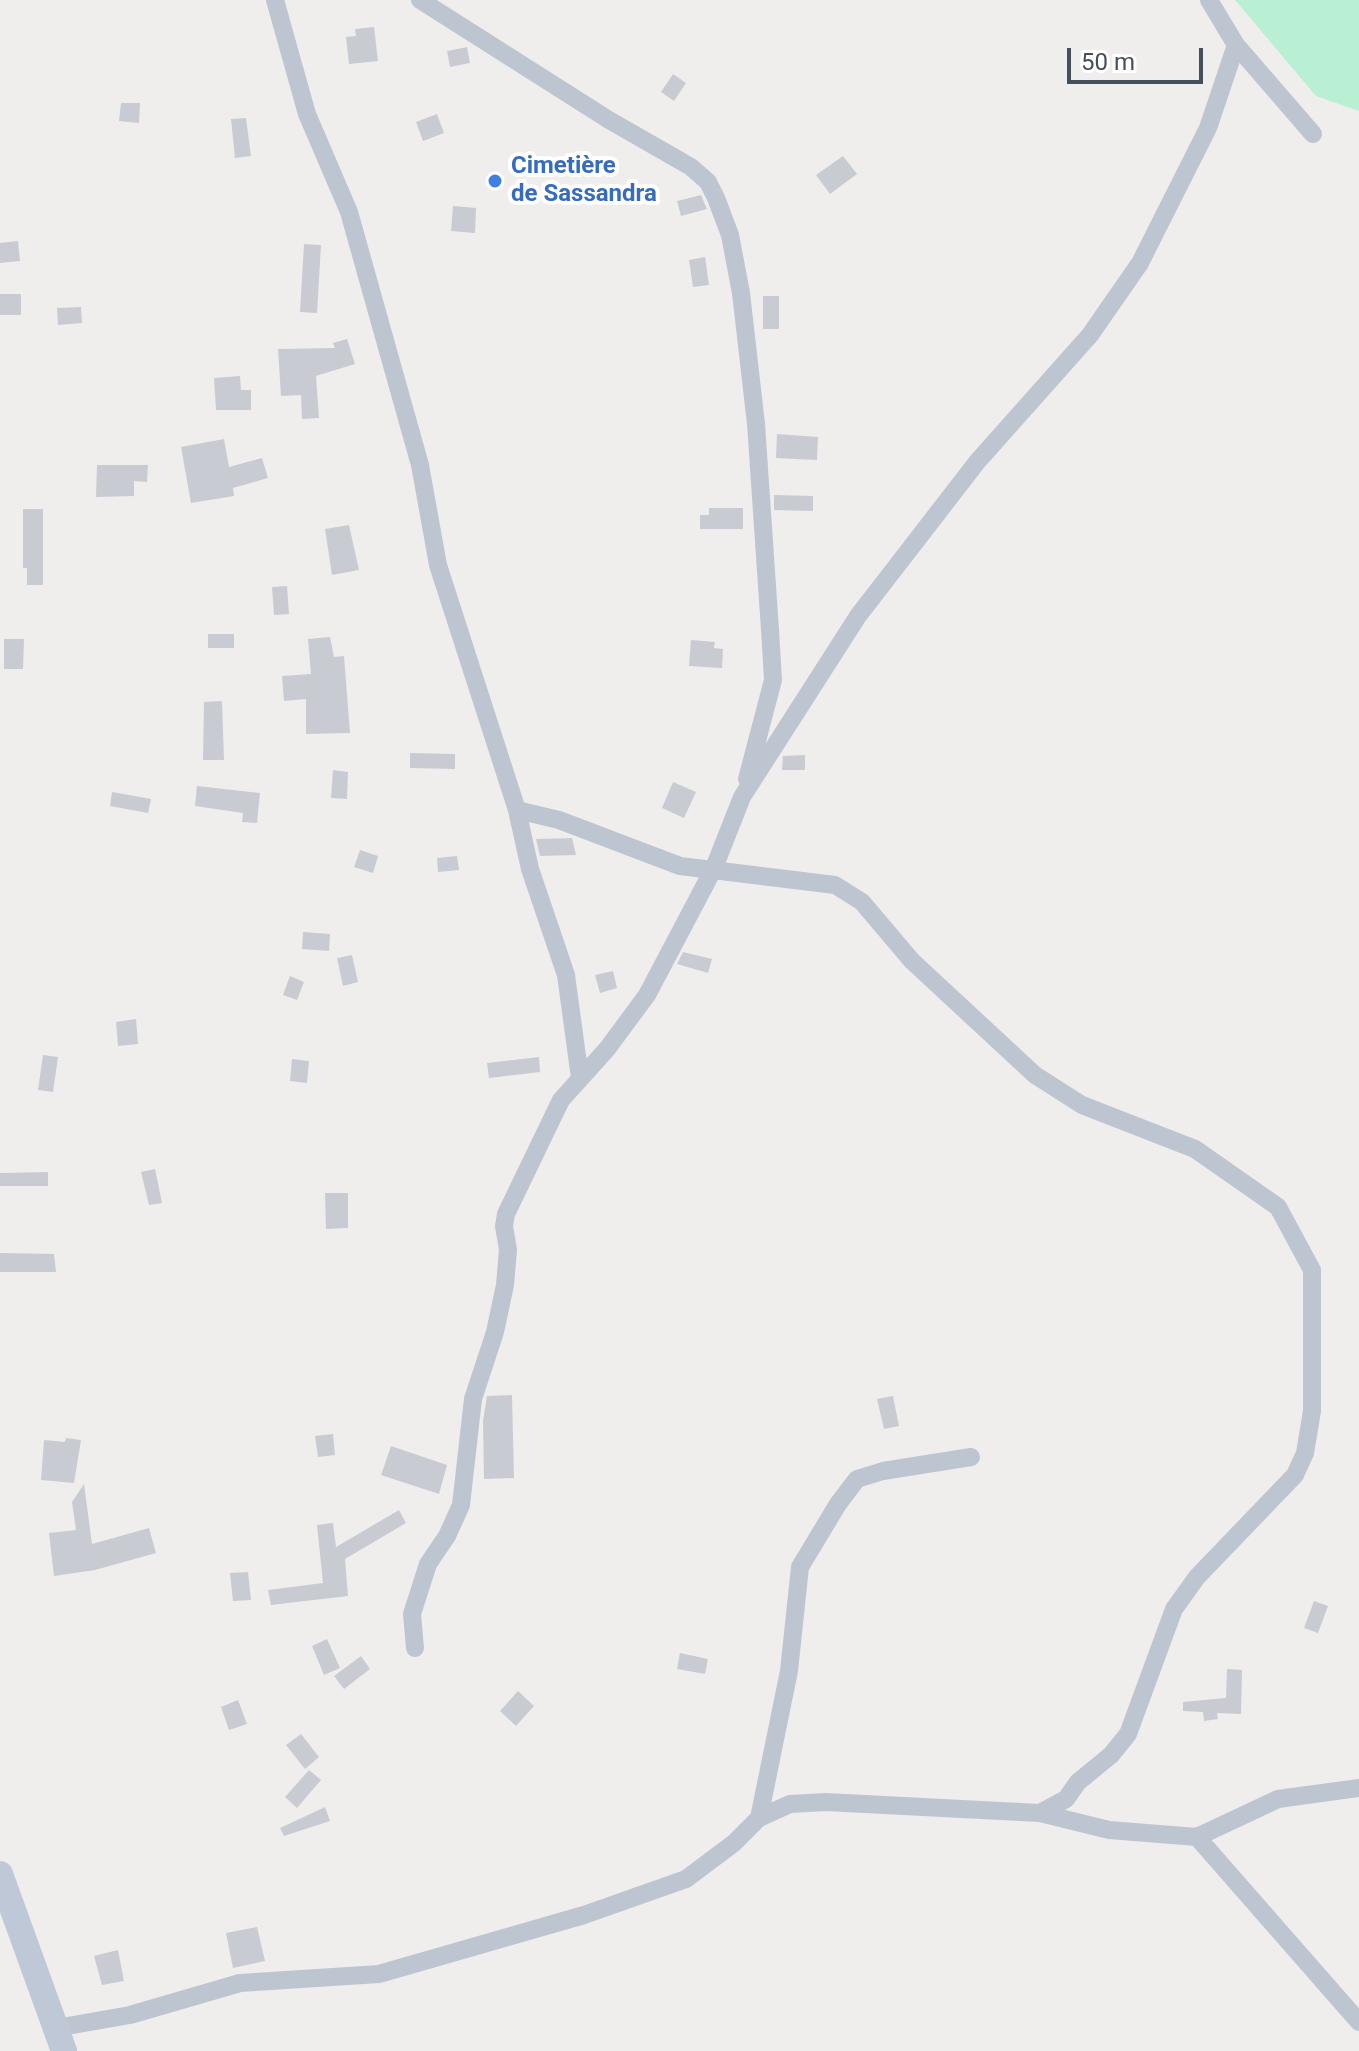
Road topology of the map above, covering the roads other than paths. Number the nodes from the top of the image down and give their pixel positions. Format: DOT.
graph roads {
  1 [pos="275,0"];
  2 [pos="420,0"];
  3 [pos="1209,0"];
  4 [pos="1236,45"];
  5 [pos="1313,134"];
  6 [pos="742,797"];
  7 [pos="517,810"];
  8 [pos="714,868"];
  9 [pos="580,1078"];
  10 [pos="971,1457"];
  11 [pos="415,1648"];
  12 [pos="1359,1788"];
  13 [pos="1040,1813"];
  14 [pos="759,1818"];
  15 [pos="1197,1837"];
  16 [pos="0,1874"];
  17 [pos="1359,2022"];
  18 [pos="60,2039"];
  1 -- 7 [label="street"];
  2 -- 6 [label="street"];
  3 -- 4 [label="street"];
  4 -- 5 [label="street"];
  4 -- 6 [label="street"];
  6 -- 8 [label="street"];
  7 -- 8 [label="street"];
  7 -- 9 [label="street"];
  8 -- 9 [label="street"];
  8 -- 13 [label="street"];
  9 -- 11 [label="street"];
  10 -- 14 [label="street"];
  12 -- 15 [label="street"];
  13 -- 14 [label="street"];
  13 -- 15 [label="street"];
  14 -- 18 [label="street"];
  15 -- 17 [label="street"];
  16 -- 18 [label="main road"];
}
